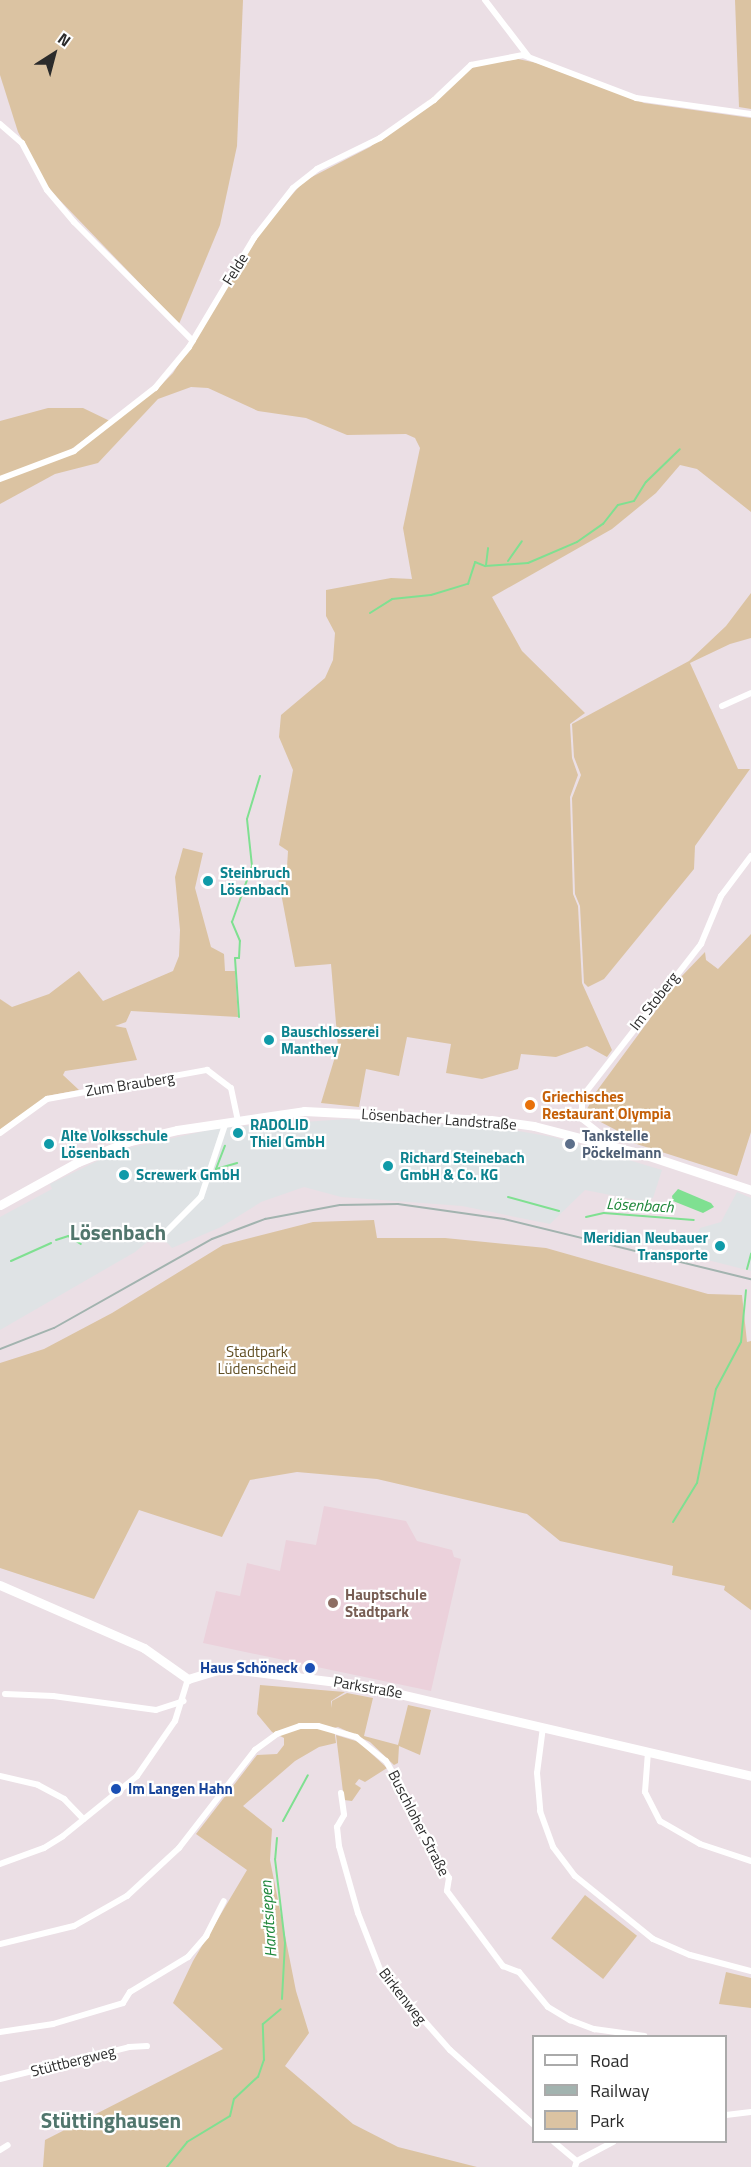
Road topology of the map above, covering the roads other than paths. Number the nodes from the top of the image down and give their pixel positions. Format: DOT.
graph roads {
  1 [pos="485,0"];
  2 [pos="529,56"];
  3 [pos="751,114"];
  4 [pos="0,124"];
  5 [pos="193,341"];
  6 [pos="0,479"];
  7 [pos="751,693"];
  8 [pos="722,706"];
  9 [pos="751,856"];
  10 [pos="238,1120"];
  11 [pos="226,1122"];
  12 [pos="0,1133"];
  13 [pos="600,1143"];
  14 [pos="751,1190"];
  15 [pos="0,1205"];
  16 [pos="160,1238"];
  17 [pos="0,1585"];
  18 [pos="189,1679"];
  19 [pos="5,1694"];
  20 [pos="184,1701"];
  21 [pos="543,1727"];
  22 [pos="648,1752"];
  23 [pos="0,1776"];
  24 [pos="751,1776"];
  25 [pos="341,1793"];
  26 [pos="83,1819"];
  27 [pos="751,1861"];
  28 [pos="0,1864"];
  29 [pos="224,1901"];
  30 [pos="0,1944"];
  31 [pos="751,1971"];
  32 [pos="0,2032"];
  33 [pos="630,2035"];
  34 [pos="147,2046"];
  35 [pos="0,2079"];
  36 [pos="751,2112"];
  37 [pos="727,2115"];
  38 [pos="532,2122"];
  39 [pos="555,2143"];
  40 [pos="611,2143"];
  41 [pos="8,2145"];
  42 [pos="0,2150"];
  43 [pos="576,2164"];
  1 -- 2 [label="street"];
  2 -- 3 [label="street"];
  2 -- 5 [label="street, Felde"];
  4 -- 5 [label="street"];
  5 -- 6 [label="street, Felde"];
  7 -- 8 [label="street"];
  9 -- 13 [label="street, Im Stoberg"];
  10 -- 11 [label="street, Lösenbacher Landstraße"];
  10 -- 12 [label="street, Zum Brauberg"];
  10 -- 13 [label="street, Lösenbacher Landstraße"];
  11 -- 15 [label="street, Lösenbacher Landstraße"];
  11 -- 16 [label="street"];
  13 -- 14 [label="street, Lösenbacher Landstraße"];
  17 -- 18 [label="street"];
  18 -- 20 [label="street"];
  18 -- 21 [label="street, Parkstraße"];
  19 -- 20 [label="street"];
  20 -- 26 [label="street"];
  21 -- 22 [label="street, Parkstraße"];
  21 -- 31 [label="street"];
  22 -- 24 [label="street, Parkstraße"];
  22 -- 27 [label="street"];
  23 -- 26 [label="street"];
  25 -- 38 [label="street, Birkenweg"];
  26 -- 28 [label="street"];
  29 -- 32 [label="street"];
  30 -- 33 [label="street, Buschloher Straße"];
  34 -- 35 [label="street, Stüttbergweg"];
  36 -- 37 [label="street"];
  39 -- 43 [label="street"];
  40 -- 43 [label="street"];
  41 -- 42 [label="street"];
}
